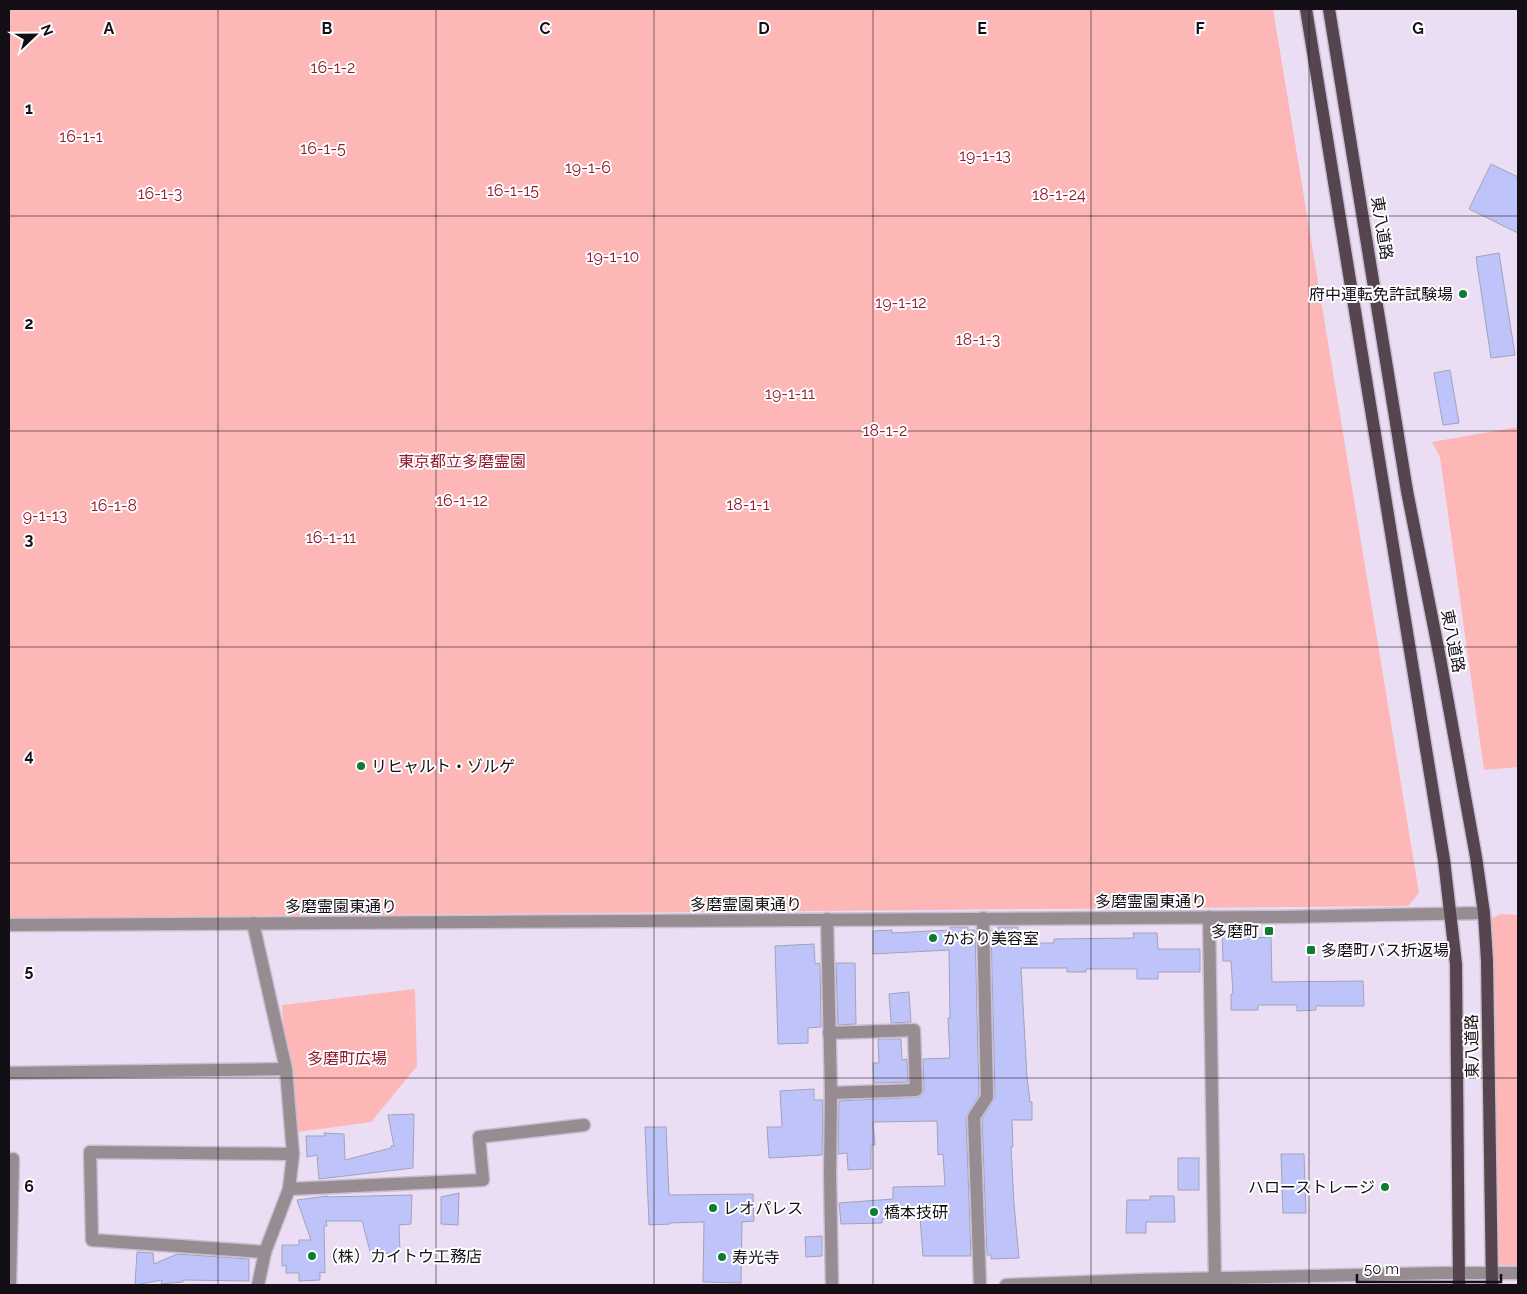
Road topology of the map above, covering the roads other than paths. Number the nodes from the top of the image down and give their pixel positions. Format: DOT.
graph roads {
  1 [pos="1306,9"];
  2 [pos="1329,9"];
  3 [pos="1451,913"];
  4 [pos="1484,913"];
  5 [pos="1209,917"];
  6 [pos="983,918"];
  7 [pos="827,920"];
  8 [pos="253,923"];
  9 [pos="9,926"];
  10 [pos="829,1033"];
  11 [pos="286,1069"];
  12 [pos="9,1073"];
  13 [pos="831,1093"];
  14 [pos="584,1125"];
  15 [pos="293,1154"];
  16 [pos="12,1159"];
  17 [pos="289,1189"];
  18 [pos="265,1252"];
  19 [pos="1518,1273"];
  20 [pos="1459,1279"];
  21 [pos="1492,1279"];
  22 [pos="1214,1282"];
  23 [pos="10,1285"];
  24 [pos="258,1285"];
  25 [pos="832,1285"];
  26 [pos="980,1285"];
  27 [pos="1006,1285"];
  1 -- 3 [label="main road, 東八道路"];
  2 -- 4 [label="main road, 東八道路"];
  3 -- 4 [label="street, 多磨霊園東通り"];
  3 -- 5 [label="street, 多磨霊園東通り"];
  3 -- 20 [label="main road, 東八道路"];
  4 -- 21 [label="main road, 東八道路"];
  5 -- 6 [label="street, 多磨霊園東通り"];
  5 -- 22 [label="street"];
  6 -- 7 [label="street, 多磨霊園東通り"];
  6 -- 26 [label="street"];
  7 -- 8 [label="street, 多磨霊園東通り"];
  7 -- 10 [label="street"];
  8 -- 9 [label="street, 多磨霊園東通り"];
  8 -- 11 [label="street"];
  10 -- 13 [label="street"];
  10 -- 13 [label="street"];
  11 -- 12 [label="street"];
  11 -- 15 [label="street"];
  13 -- 25 [label="street"];
  14 -- 17 [label="street"];
  15 -- 17 [label="street"];
  15 -- 18 [label="street"];
  16 -- 23 [label="street"];
  17 -- 18 [label="street"];
  18 -- 24 [label="street"];
  19 -- 21 [label="street"];
  20 -- 21 [label="street"];
  20 -- 22 [label="street"];
  22 -- 27 [label="street"];
}
